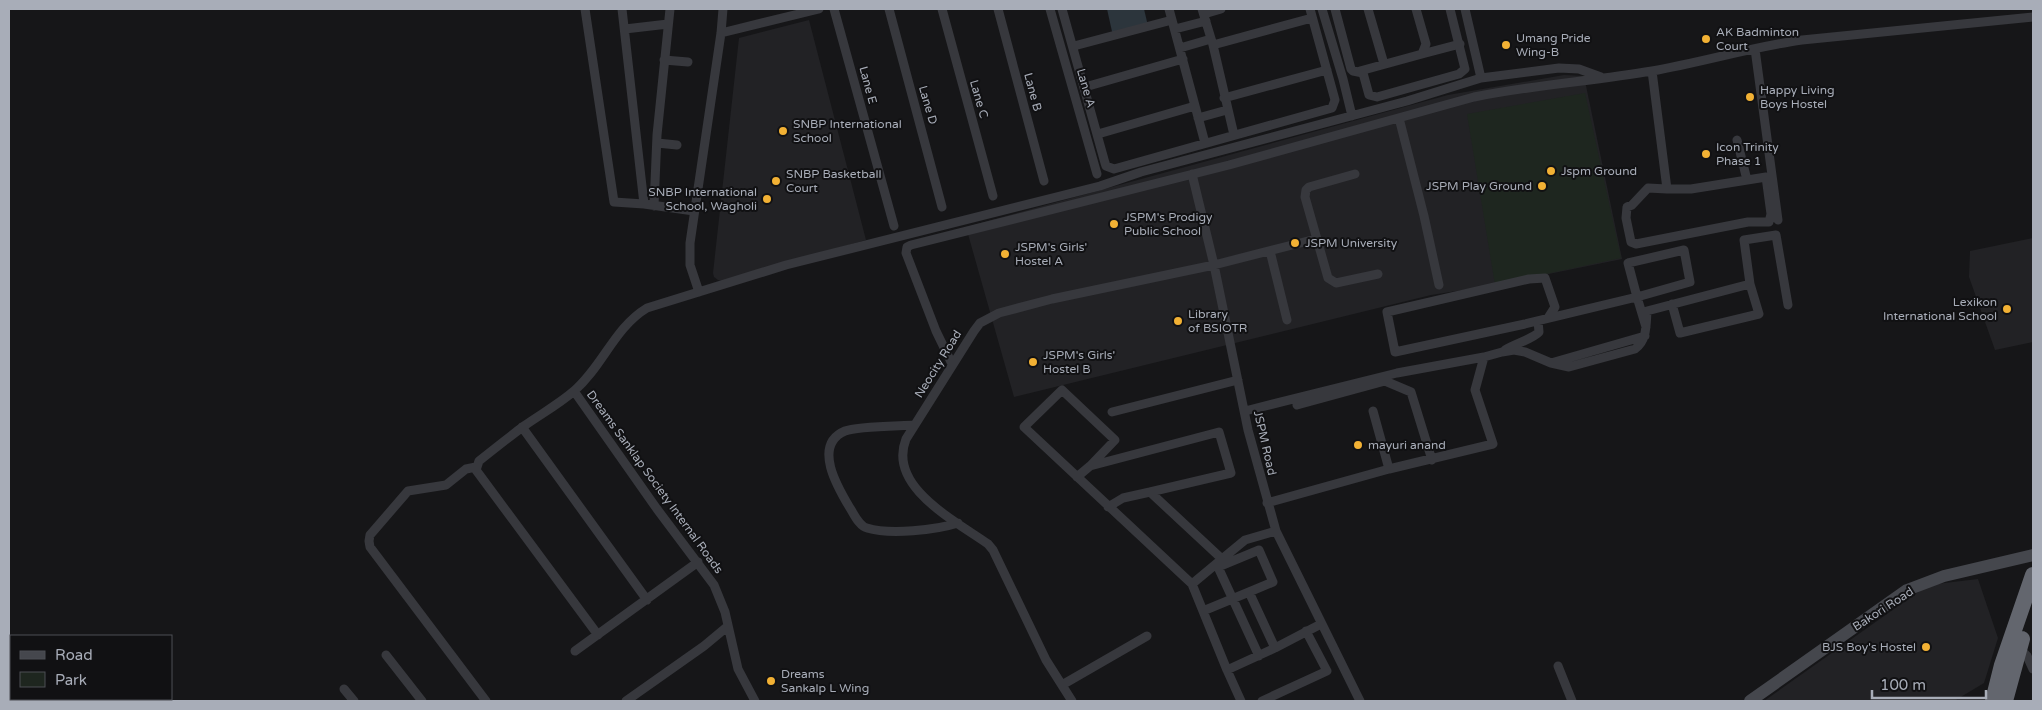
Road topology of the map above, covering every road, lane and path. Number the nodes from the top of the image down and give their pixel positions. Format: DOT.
graph roads {
  1 [pos="586,9"];
  2 [pos="622,9"];
  3 [pos="670,9"];
  4 [pos="723,9"];
  5 [pos="819,9"];
  6 [pos="834,9"];
  7 [pos="888,9"];
  8 [pos="942,9"];
  9 [pos="998,9"];
  10 [pos="1050,9"];
  11 [pos="1062,9"];
  12 [pos="1169,9"];
  13 [pos="1221,9"];
  14 [pos="1310,9"];
  15 [pos="1322,9"];
  16 [pos="1334,9"];
  17 [pos="1368,9"];
  18 [pos="1416,9"];
  19 [pos="1450,9"];
  20 [pos="1465,9"];
  21 [pos="1204,14"];
  22 [pos="2033,17"];
  23 [pos="1312,18"];
  24 [pos="1172,20"];
  25 [pos="668,24"];
  26 [pos="625,29"];
  27 [pos="1175,29"];
  28 [pos="721,33"];
  29 [pos="1332,41"];
  30 [pos="1212,42"];
  31 [pos="1460,44"];
  32 [pos="1074,46"];
  33 [pos="1320,46"];
  34 [pos="1180,48"];
  35 [pos="1756,49"];
  36 [pos="1422,54"];
  37 [pos="1183,59"];
  38 [pos="664,60"];
  39 [pos="688,62"];
  40 [pos="1384,64"];
  41 [pos="1327,70"];
  42 [pos="1360,71"];
  43 [pos="1652,71"];
  44 [pos="1601,77"];
  45 [pos="1481,78"];
  46 [pos="1085,87"];
  47 [pos="1224,98"];
  48 [pos="1195,106"];
  49 [pos="1227,110"];
  50 [pos="1352,116"];
  51 [pos="1198,118"];
  52 [pos="1398,118"];
  53 [pos="1098,134"];
  54 [pos="1234,135"];
  55 [pos="1220,139"];
  56 [pos="1737,140"];
  57 [pos="657,143"];
  58 [pos="1205,143"];
  59 [pos="677,145"];
  60 [pos="1223,151"];
  61 [pos="1097,174"];
  62 [pos="1192,174"];
  63 [pos="1355,174"];
  64 [pos="1747,180"];
  65 [pos="1044,181"];
  66 [pos="1667,189"];
  67 [pos="994,196"];
  68 [pos="644,204"];
  69 [pos="654,206"];
  70 [pos="942,207"];
  71 [pos="694,212"];
  72 [pos="1778,220"];
  73 [pos="894,226"];
  74 [pos="1316,239"];
  75 [pos="1270,251"];
  76 [pos="1214,265"];
  77 [pos="1378,274"];
  78 [pos="1750,284"];
  79 [pos="1439,285"];
  80 [pos="699,292"];
  81 [pos="1637,296"];
  82 [pos="1672,304"];
  83 [pos="1788,305"];
  84 [pos="1548,318"];
  85 [pos="1287,320"];
  86 [pos="1538,321"];
  87 [pos="1645,331"];
  88 [pos="1502,352"];
  89 [pos="1484,357"];
  90 [pos="952,364"];
  91 [pos="1238,380"];
  92 [pos="574,390"];
  93 [pos="1297,405"];
  94 [pos="1245,411"];
  95 [pos="1373,411"];
  96 [pos="1112,412"];
  97 [pos="914,425"];
  98 [pos="522,427"];
  99 [pos="1432,460"];
  100 [pos="1090,466"];
  101 [pos="476,467"];
  102 [pos="1389,469"];
  103 [pos="1077,477"];
  104 [pos="1150,492"];
  105 [pos="1267,503"];
  106 [pos="1108,507"];
  107 [pos="958,523"];
  108 [pos="1276,531"];
  109 [pos="2033,555"];
  110 [pos="698,562"];
  111 [pos="1218,563"];
  112 [pos="2033,575"];
  113 [pos="1192,584"];
  114 [pos="1249,592"];
  115 [pos="1232,598"];
  116 [pos="647,600"];
  117 [pos="2033,606"];
  118 [pos="1203,611"];
  119 [pos="1322,624"];
  120 [pos="728,626"];
  121 [pos="1306,631"];
  122 [pos="598,635"];
  123 [pos="1147,636"];
  124 [pos="2019,647"];
  125 [pos="1275,648"];
  126 [pos="575,651"];
  127 [pos="386,655"];
  128 [pos="1259,656"];
  129 [pos="1558,666"];
  130 [pos="2033,669"];
  131 [pos="1227,670"];
  132 [pos="1062,685"];
  133 [pos="344,689"];
  134 [pos="354,701"];
  135 [pos="422,701"];
  136 [pos="486,701"];
  137 [pos="626,701"];
  138 [pos="755,701"];
  139 [pos="1072,701"];
  140 [pos="1241,701"];
  141 [pos="1262,701"];
  142 [pos="1360,701"];
  143 [pos="1572,701"];
  144 [pos="1750,701"];
  145 [pos="1993,701"];
  146 [pos="2005,701"];
  1 -- 68 [label="street"];
  2 -- 26 [label="street"];
  3 -- 25 [label="street"];
  4 -- 28 [label="street"];
  5 -- 28 [label="street"];
  6 -- 73 [label="street, Lane E"];
  7 -- 70 [label="street, Lane D"];
  8 -- 67 [label="street, Lane C"];
  9 -- 65 [label="street, Lane B"];
  10 -- 61 [label="street, Lane A"];
  11 -- 32 [label="street"];
  12 -- 24 [label="street"];
  13 -- 21 [label="street"];
  14 -- 23 [label="street"];
  15 -- 29 [label="street"];
  16 -- 42 [label="street"];
  17 -- 40 [label="street"];
  18 -- 36 [label="street"];
  19 -- 31 [label="street"];
  20 -- 45 [label="street"];
  21 -- 27 [label="street"];
  21 -- 30 [label="street"];
  22 -- 35 [label="street"];
  23 -- 30 [label="street"];
  23 -- 33 [label="street"];
  24 -- 27 [label="street"];
  24 -- 32 [label="street"];
  25 -- 26 [label="street"];
  25 -- 38 [label="street"];
  26 -- 68 [label="street"];
  27 -- 34 [label="street"];
  28 -- 71 [label="street"];
  29 -- 33 [label="street"];
  29 -- 50 [label="street"];
  30 -- 34 [label="street"];
  30 -- 47 [label="street"];
  31 -- 36 [label="street"];
  31 -- 42 [label="street"];
  32 -- 46 [label="street"];
  33 -- 41 [label="street"];
  34 -- 37 [label="street"];
  35 -- 43 [label="street"];
  35 -- 72 [label="street"];
  36 -- 40 [label="street"];
  37 -- 46 [label="street"];
  37 -- 48 [label="street"];
  38 -- 39 [label="street"];
  38 -- 57 [label="street"];
  40 -- 42 [label="street"];
  41 -- 47 [label="street"];
  41 -- 54 [label="street"];
  43 -- 44 [label="street"];
  43 -- 66 [label="street"];
  44 -- 45 [label="street"];
  44 -- 52 [label="street"];
  45 -- 50 [label="street"];
  46 -- 53 [label="street"];
  47 -- 49 [label="street"];
  48 -- 51 [label="street"];
  48 -- 53 [label="street"];
  49 -- 51 [label="street"];
  49 -- 54 [label="street"];
  50 -- 60 [label="street"];
  51 -- 58 [label="street"];
  52 -- 62 [label="street"];
  52 -- 79 [label="street"];
  53 -- 58 [label="street"];
  54 -- 55 [label="street"];
  55 -- 58 [label="street"];
  55 -- 60 [label="street"];
  56 -- 64 [label="street"];
  57 -- 59 [label="street"];
  57 -- 69 [label="street"];
  60 -- 80 [label="street"];
  62 -- 76 [label="street, JSPM Road"];
  62 -- 90 [label="street"];
  63 -- 74 [label="street"];
  64 -- 66 [label="street"];
  64 -- 66 [label="street"];
  68 -- 69 [label="street"];
  69 -- 71 [label="street"];
  71 -- 80 [label="street"];
  74 -- 75 [label="street, Neocity Road"];
  74 -- 77 [label="street"];
  75 -- 76 [label="street, Neocity Road"];
  75 -- 85 [label="street"];
  76 -- 90 [label="street, Neocity Road"];
  76 -- 91 [label="street, JSPM Road"];
  78 -- 82 [label="street"];
  78 -- 82 [label="street"];
  78 -- 83 [label="street"];
  80 -- 92 [label="street"];
  81 -- 81 [label="street"];
  81 -- 84 [label="street"];
  81 -- 87 [label="street"];
  82 -- 87 [label="street"];
  84 -- 86 [label="street"];
  84 -- 86 [label="street"];
  86 -- 88 [label="street"];
  87 -- 88 [label="street"];
  88 -- 89 [label="street"];
  89 -- 94 [label="street"];
  89 -- 99 [label="street"];
  90 -- 97 [label="street, Neocity Road"];
  91 -- 94 [label="street, JSPM Road"];
  91 -- 96 [label="street"];
  92 -- 98 [label="street"];
  92 -- 110 [label="street, Dreams Sanklap Society Internal Roads"];
  93 -- 99 [label="street"];
  94 -- 105 [label="street, JSPM Road"];
  95 -- 102 [label="street"];
  97 -- 107 [label="street, Neocity Road"];
  97 -- 107 [label="street"];
  98 -- 101 [label="street"];
  98 -- 116 [label="street"];
  99 -- 102 [label="street"];
  100 -- 103 [label="street"];
  100 -- 103 [label="street"];
  100 -- 104 [label="street"];
  101 -- 122 [label="street"];
  101 -- 136 [label="street"];
  102 -- 105 [label="street"];
  103 -- 106 [label="street"];
  104 -- 106 [label="street"];
  104 -- 111 [label="street"];
  105 -- 108 [label="street, JSPM Road"];
  106 -- 113 [label="street"];
  107 -- 132 [label="street, Neocity Road"];
  108 -- 111 [label="street"];
  108 -- 119 [label="street, JSPM Road"];
  109 -- 144 [label="street, Bakori Road"];
  110 -- 116 [label="street"];
  110 -- 120 [label="street, Dreams Sanklap Society Internal Roads"];
  111 -- 113 [label="street"];
  111 -- 114 [label="street"];
  111 -- 115 [label="street"];
  112 -- 145 [label="highway"];
  113 -- 118 [label="street"];
  114 -- 115 [label="street"];
  114 -- 125 [label="street"];
  115 -- 118 [label="street"];
  115 -- 128 [label="street"];
  116 -- 122 [label="street"];
  117 -- 124 [label="highway"];
  118 -- 131 [label="street"];
  119 -- 121 [label="street"];
  119 -- 142 [label="street, JSPM Road"];
  120 -- 137 [label="street"];
  120 -- 138 [label="street, Dreams Sanklap Society Internal Roads"];
  121 -- 125 [label="street"];
  121 -- 141 [label="street"];
  122 -- 126 [label="street"];
  123 -- 132 [label="street"];
  124 -- 130 [label="street"];
  124 -- 146 [label="highway"];
  125 -- 128 [label="street"];
  127 -- 135 [label="street"];
  128 -- 131 [label="street"];
  129 -- 143 [label="street"];
  131 -- 140 [label="street"];
  132 -- 139 [label="street, Neocity Road"];
  133 -- 134 [label="street"];
}
